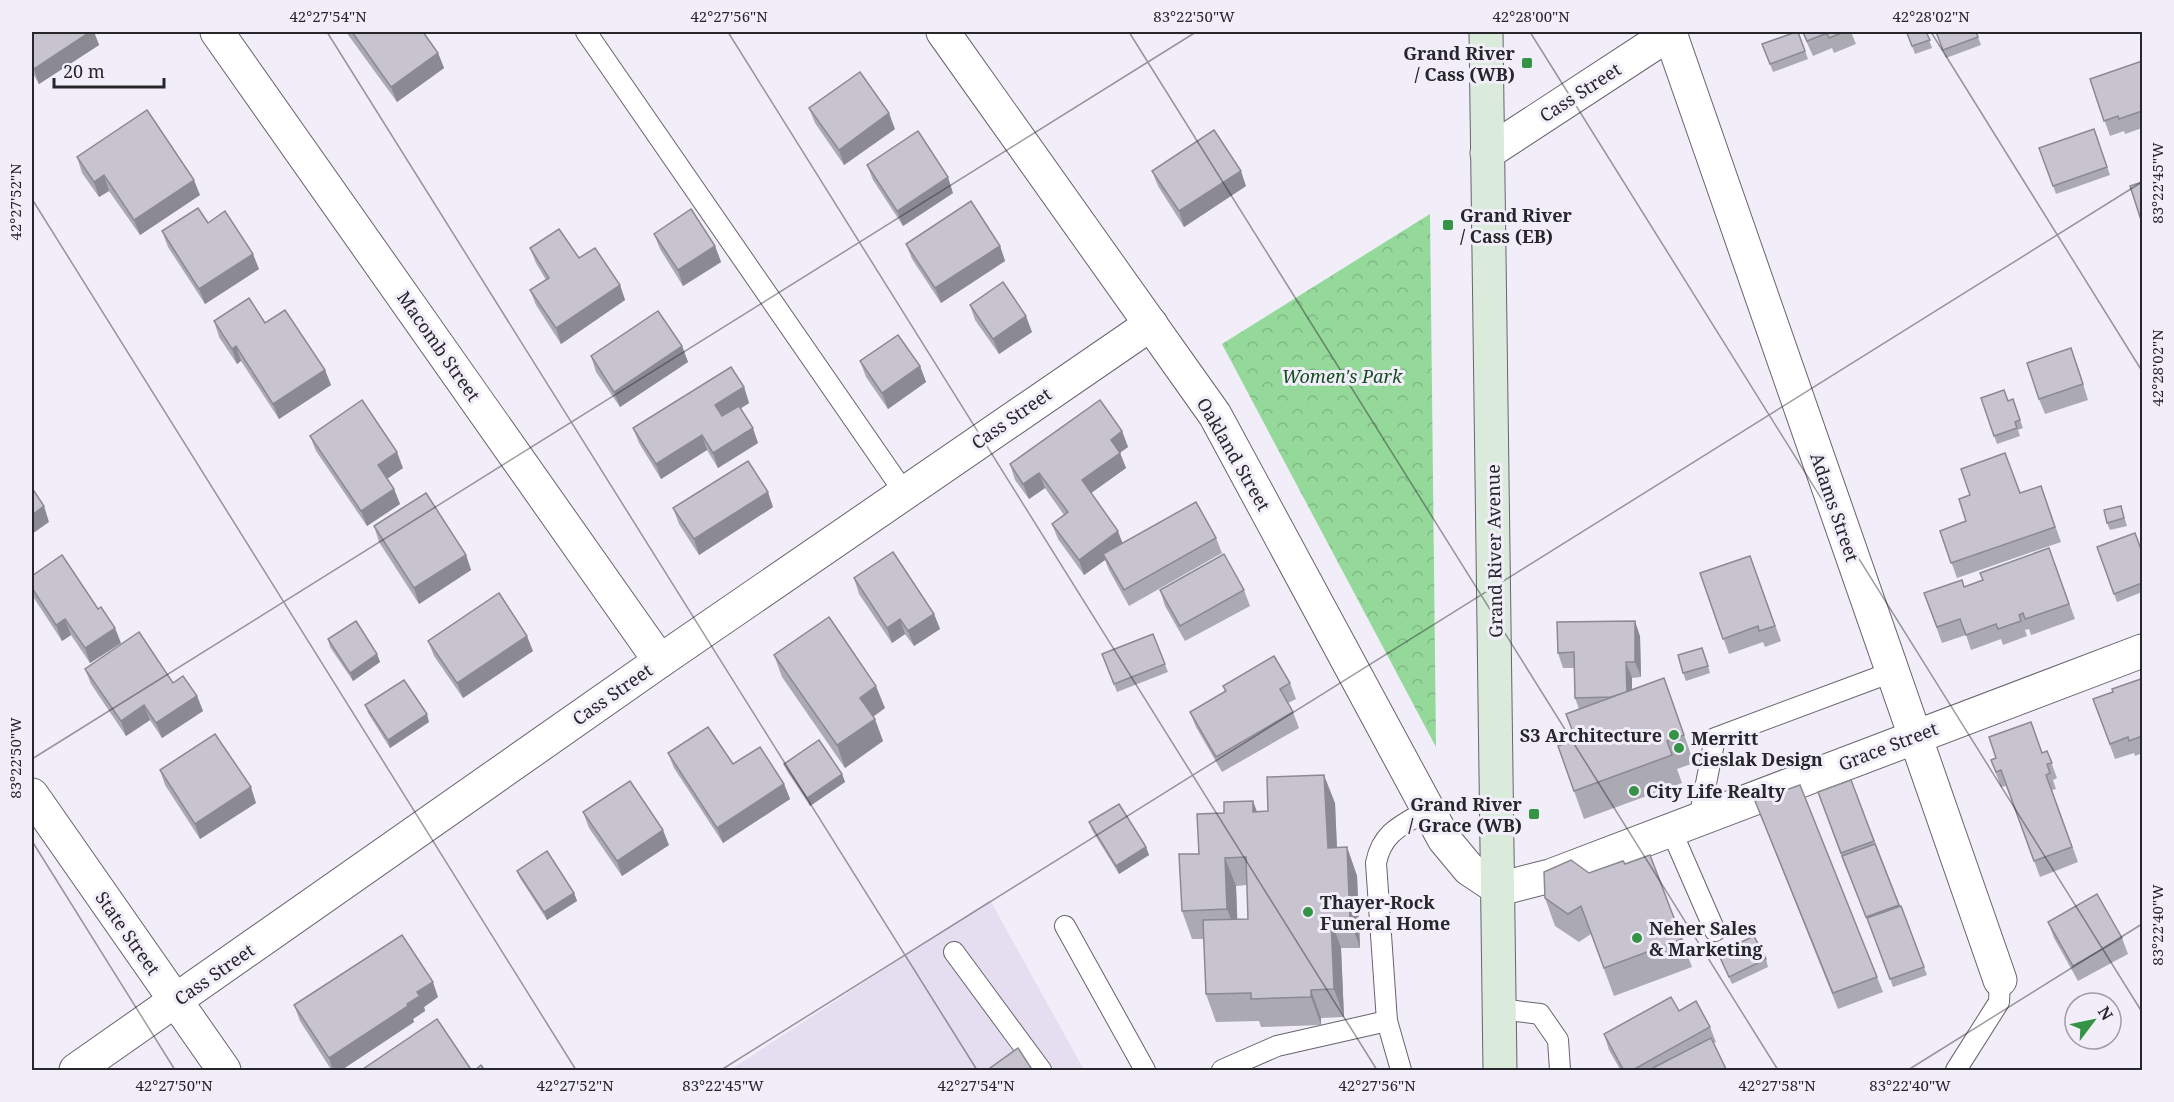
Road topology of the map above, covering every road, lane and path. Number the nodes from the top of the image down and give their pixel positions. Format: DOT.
graph roads {
  1 [pos="217,32"];
  2 [pos="586,32"];
  3 [pos="943,32"];
  4 [pos="1486,32"];
  5 [pos="1671,32"];
  6 [pos="1487,153"];
  7 [pos="1151,324"];
  8 [pos="904,492"];
  9 [pos="2142,651"];
  10 [pos="660,661"];
  11 [pos="1892,672"];
  12 [pos="1915,736"];
  13 [pos="32,795"];
  14 [pos="1428,810"];
  15 [pos="1685,824"];
  16 [pos="1498,889"];
  17 [pos="1065,926"];
  18 [pos="1715,931"];
  19 [pos="954,952"];
  20 [pos="2000,980"];
  21 [pos="176,1000"];
  22 [pos="1500,1009"];
  23 [pos="1387,1021"];
  24 [pos="76,1071"];
  25 [pos="224,1071"];
  26 [pos="1041,1071"];
  27 [pos="1145,1071"];
  28 [pos="1222,1071"];
  29 [pos="1401,1071"];
  30 [pos="1500,1071"];
  31 [pos="1560,1071"];
  32 [pos="1956,1071"];
  1 -- 10 [label="street, Macomb Street"];
  2 -- 8 [label="lane"];
  3 -- 7 [label="street, Oakland Street"];
  4 -- 6 [label="main road, Grand River Avenue"];
  5 -- 6 [label="street, Cass Street"];
  5 -- 11 [label="street, Adams Street"];
  6 -- 16 [label="main road, Grand River Avenue"];
  7 -- 8 [label="street, Cass Street"];
  7 -- 14 [label="street, Oakland Street"];
  8 -- 10 [label="street, Cass Street"];
  9 -- 12 [label="street, Grace Street"];
  10 -- 21 [label="street, Cass Street"];
  11 -- 12 [label="street, Adams Street"];
  11 -- 15 [label="lane"];
  12 -- 15 [label="street, Grace Street"];
  12 -- 20 [label="street, Adams Street"];
  13 -- 21 [label="street, State Street"];
  14 -- 16 [label="street, Oakland Street"];
  14 -- 23 [label="lane"];
  15 -- 16 [label="street, Grace Street"];
  15 -- 18 [label="lane"];
  16 -- 22 [label="main road, Grand River Avenue"];
  17 -- 27 [label="lane"];
  19 -- 26 [label="lane"];
  20 -- 32 [label="lane"];
  21 -- 24 [label="street, Cass Street"];
  21 -- 25 [label="street, State Street"];
  22 -- 30 [label="main road, Grand River Avenue"];
  22 -- 31 [label="lane"];
  23 -- 28 [label="lane"];
  23 -- 29 [label="lane"];
}
